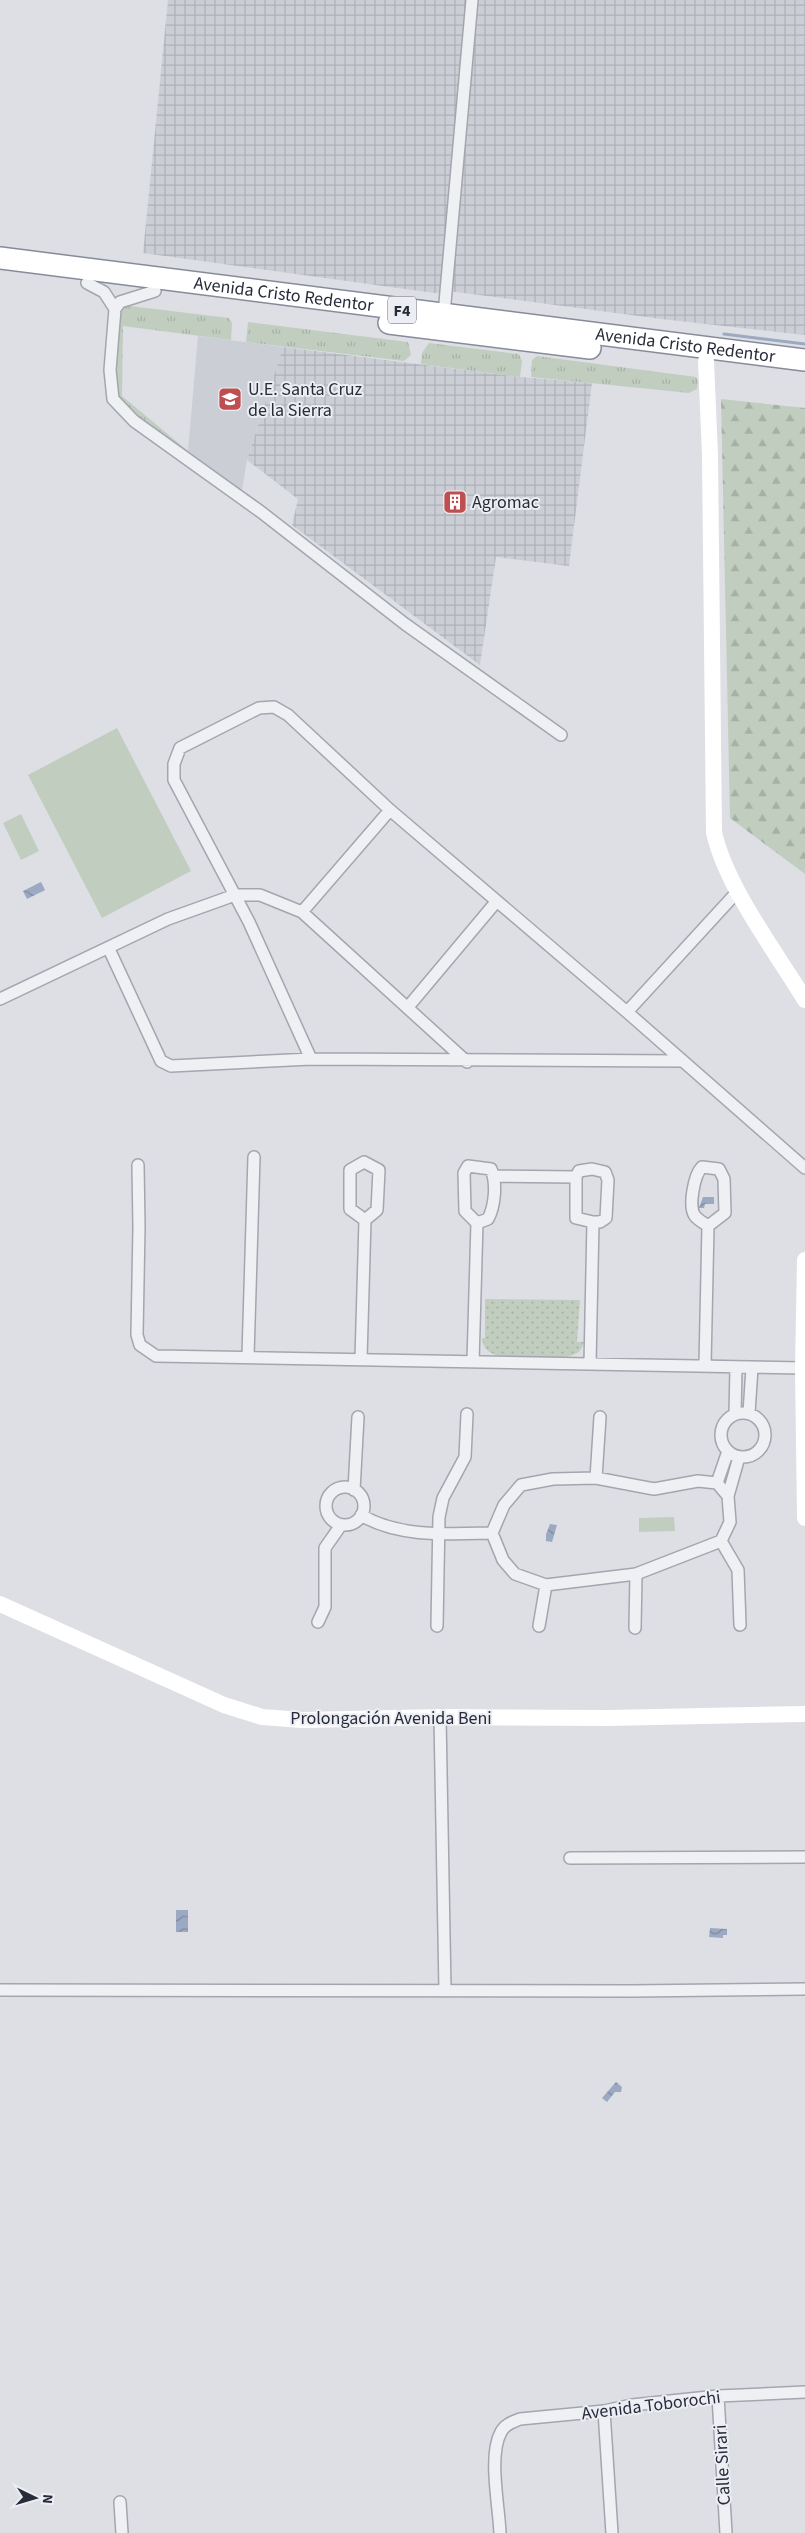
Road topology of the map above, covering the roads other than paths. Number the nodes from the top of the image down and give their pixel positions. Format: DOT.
graph roads {
  1 [pos="472,0"];
  2 [pos="0,258"];
  3 [pos="0,272"];
  4 [pos="87,282"];
  5 [pos="155,292"];
  6 [pos="115,309"];
  7 [pos="444,314"];
  8 [pos="805,360"];
  9 [pos="706,361"];
  10 [pos="805,373"];
  11 [pos="561,735"];
  12 [pos="390,810"];
  13 [pos="738,891"];
  14 [pos="235,895"];
  15 [pos="496,902"];
  16 [pos="302,912"];
  17 [pos="108,949"];
  18 [pos="0,1000"];
  19 [pos="805,1000"];
  20 [pos="408,1007"];
  21 [pos="627,1012"];
  22 [pos="311,1059"];
  23 [pos="681,1061"];
  24 [pos="468,1062"];
  25 [pos="254,1157"];
  26 [pos="138,1165"];
  27 [pos="805,1168"];
  28 [pos="494,1176"];
  29 [pos="576,1177"];
  30 [pos="365,1220"];
  31 [pos="592,1222"];
  32 [pos="478,1223"];
  33 [pos="708,1226"];
  34 [pos="805,1260"];
  35 [pos="248,1356"];
  36 [pos="361,1359"];
  37 [pos="473,1362"];
  38 [pos="590,1364"];
  39 [pos="705,1365"];
  40 [pos="736,1368"];
  41 [pos="752,1368"];
  42 [pos="803,1368"];
  43 [pos="749,1413"];
  44 [pos="467,1414"];
  45 [pos="735,1414"];
  46 [pos="358,1417"];
  47 [pos="600,1417"];
  48 [pos="728,1451"];
  49 [pos="739,1457"];
  50 [pos="805,1475"];
  51 [pos="596,1478"];
  52 [pos="717,1482"];
  53 [pos="354,1490"];
  54 [pos="728,1496"];
  55 [pos="362,1515"];
  56 [pos="805,1518"];
  57 [pos="341,1525"];
  58 [pos="492,1533"];
  59 [pos="438,1534"];
  60 [pos="721,1541"];
  61 [pos="636,1574"];
  62 [pos="546,1585"];
  63 [pos="0,1604"];
  64 [pos="318,1622"];
  65 [pos="740,1625"];
  66 [pos="437,1626"];
  67 [pos="539,1626"];
  68 [pos="635,1628"];
  69 [pos="805,1714"];
  70 [pos="440,1717"];
  71 [pos="805,1856"];
  72 [pos="570,1858"];
  73 [pos="805,1988"];
  74 [pos="0,1990"];
  75 [pos="445,1990"];
  76 [pos="805,2392"];
  77 [pos="718,2396"];
  78 [pos="604,2411"];
  79 [pos="120,2502"];
  80 [pos="122,2533"];
  81 [pos="500,2533"];
  82 [pos="612,2533"];
  83 [pos="726,2533"];
  1 -- 7 [label="street"];
  2 -- 7 [label="highway, Avenida Cristo Redentor / F4"];
  3 -- 4 [label="highway, Avenida Cristo Redentor / F4"];
  4 -- 5 [label="highway, Avenida Cristo Redentor / F4"];
  4 -- 6 [label="street"];
  5 -- 6 [label="street"];
  5 -- 9 [label="highway, Avenida Cristo Redentor / F4"];
  6 -- 11 [label="street"];
  7 -- 8 [label="highway, Avenida Cristo Redentor / F4"];
  9 -- 10 [label="highway, Avenida Cristo Redentor / F4"];
  9 -- 13 [label="street"];
  12 -- 14 [label="street"];
  12 -- 15 [label="street"];
  12 -- 16 [label="street"];
  13 -- 19 [label="street"];
  13 -- 21 [label="street"];
  14 -- 16 [label="street"];
  14 -- 17 [label="street"];
  14 -- 22 [label="street"];
  15 -- 20 [label="street"];
  15 -- 21 [label="street"];
  16 -- 20 [label="street"];
  17 -- 18 [label="street"];
  17 -- 22 [label="street"];
  20 -- 24 [label="street"];
  21 -- 23 [label="street"];
  22 -- 24 [label="street"];
  23 -- 24 [label="street"];
  23 -- 27 [label="street"];
  25 -- 35 [label="street"];
  26 -- 35 [label="street"];
  28 -- 29 [label="street"];
  28 -- 32 [label="street"];
  28 -- 32 [label="street"];
  29 -- 31 [label="street"];
  29 -- 31 [label="street"];
  30 -- 30 [label="street"];
  30 -- 36 [label="street"];
  31 -- 38 [label="street"];
  32 -- 37 [label="street"];
  33 -- 33 [label="street"];
  33 -- 39 [label="street"];
  34 -- 42 [label="street"];
  35 -- 36 [label="street"];
  36 -- 37 [label="street"];
  37 -- 38 [label="street"];
  38 -- 39 [label="street"];
  39 -- 40 [label="street"];
  40 -- 41 [label="street"];
  40 -- 45 [label="street"];
  41 -- 42 [label="street"];
  41 -- 43 [label="street"];
  42 -- 50 [label="street"];
  43 -- 45 [label="street"];
  43 -- 49 [label="street"];
  44 -- 59 [label="street"];
  45 -- 48 [label="street"];
  46 -- 53 [label="street"];
  47 -- 51 [label="street"];
  48 -- 49 [label="street"];
  48 -- 52 [label="street"];
  49 -- 54 [label="street"];
  50 -- 56 [label="street"];
  51 -- 52 [label="street"];
  51 -- 58 [label="street"];
  52 -- 54 [label="street"];
  53 -- 55 [label="street"];
  53 -- 57 [label="street"];
  54 -- 60 [label="street"];
  55 -- 57 [label="street"];
  55 -- 59 [label="street"];
  57 -- 64 [label="street"];
  58 -- 59 [label="street"];
  58 -- 62 [label="street"];
  59 -- 66 [label="street"];
  60 -- 61 [label="street"];
  60 -- 65 [label="street"];
  61 -- 62 [label="street"];
  61 -- 68 [label="street"];
  62 -- 67 [label="street"];
  63 -- 70 [label="street, Prolongación Avenida Beni"];
  69 -- 70 [label="street, Prolongación Avenida Beni"];
  70 -- 75 [label="street"];
  71 -- 72 [label="street"];
  73 -- 75 [label="street"];
  74 -- 75 [label="street"];
  76 -- 77 [label="street, Avenida Toborochi"];
  77 -- 78 [label="street, Avenida Toborochi"];
  77 -- 83 [label="street, Calle Sirari"];
  78 -- 81 [label="street, Avenida Toborochi"];
  78 -- 82 [label="street"];
  79 -- 80 [label="street"];
}
